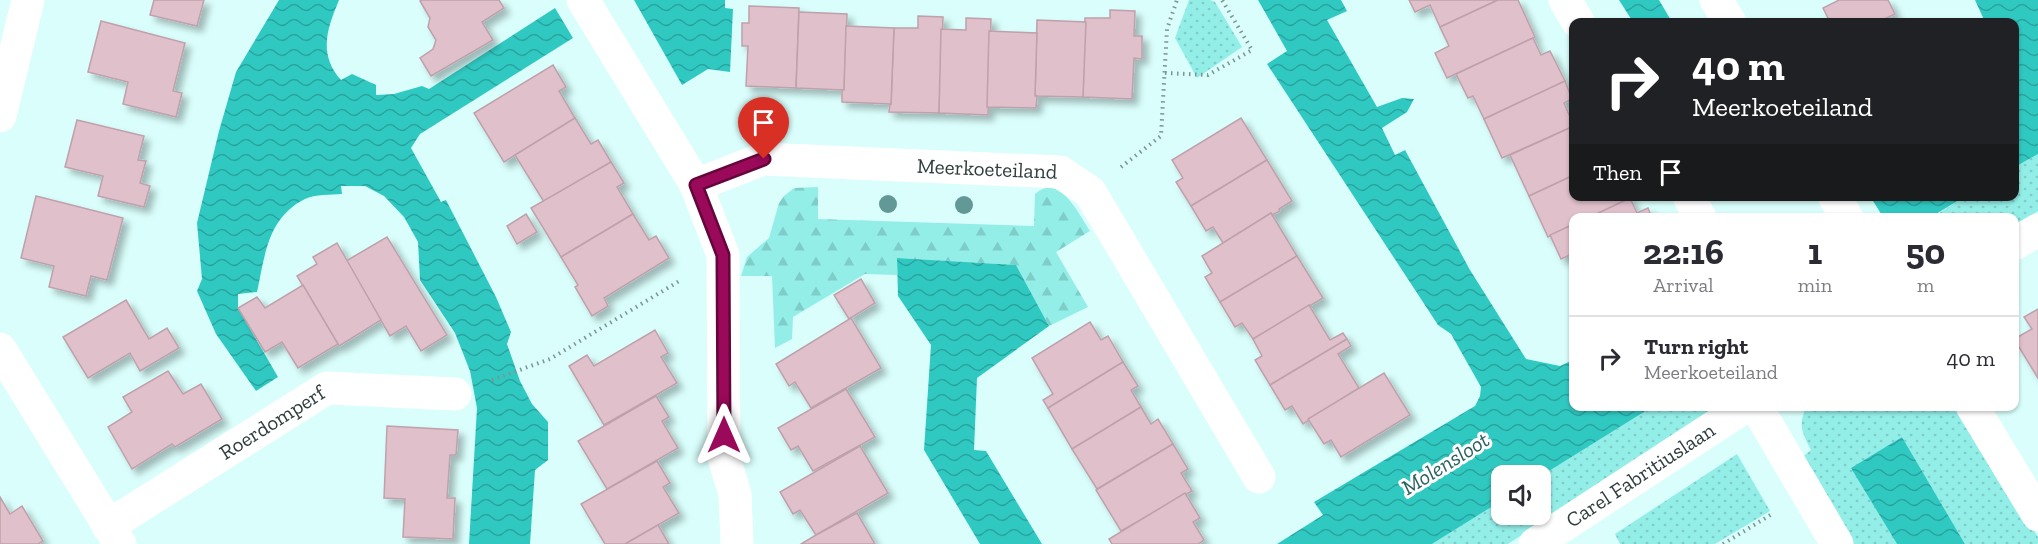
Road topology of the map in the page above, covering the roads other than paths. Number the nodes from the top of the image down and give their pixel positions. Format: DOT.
graph roads {
  1 [pos="28,0"];
  2 [pos="583,0"];
  3 [pos="1565,0"];
  4 [pos="1716,0"];
  5 [pos="1576,18"];
  6 [pos="1727,18"];
  7 [pos="0,116"];
  8 [pos="696,185"];
  9 [pos="2038,230"];
  10 [pos="2019,241"];
  11 [pos="0,349"];
  12 [pos="455,394"];
  13 [pos="1738,411"];
  14 [pos="1759,411"];
  15 [pos="1975,411"];
  16 [pos="1259,477"];
  17 [pos="2038,515"];
  18 [pos="114,535"];
  19 [pos="737,544"];
  20 [pos="1535,544"];
  21 [pos="1837,544"];
  1 -- 7 [label="street"];
  2 -- 8 [label="street"];
  3 -- 5 [label="street"];
  4 -- 6 [label="street"];
  8 -- 16 [label="street, Meerkoeteiland"];
  8 -- 19 [label="street"];
  9 -- 10 [label="street"];
  11 -- 18 [label="street, Roerdomperf"];
  12 -- 18 [label="street, Roerdomperf"];
  13 -- 20 [label="street, Carel Fabritiuslaan"];
  14 -- 21 [label="street"];
  15 -- 17 [label="street"];
}
